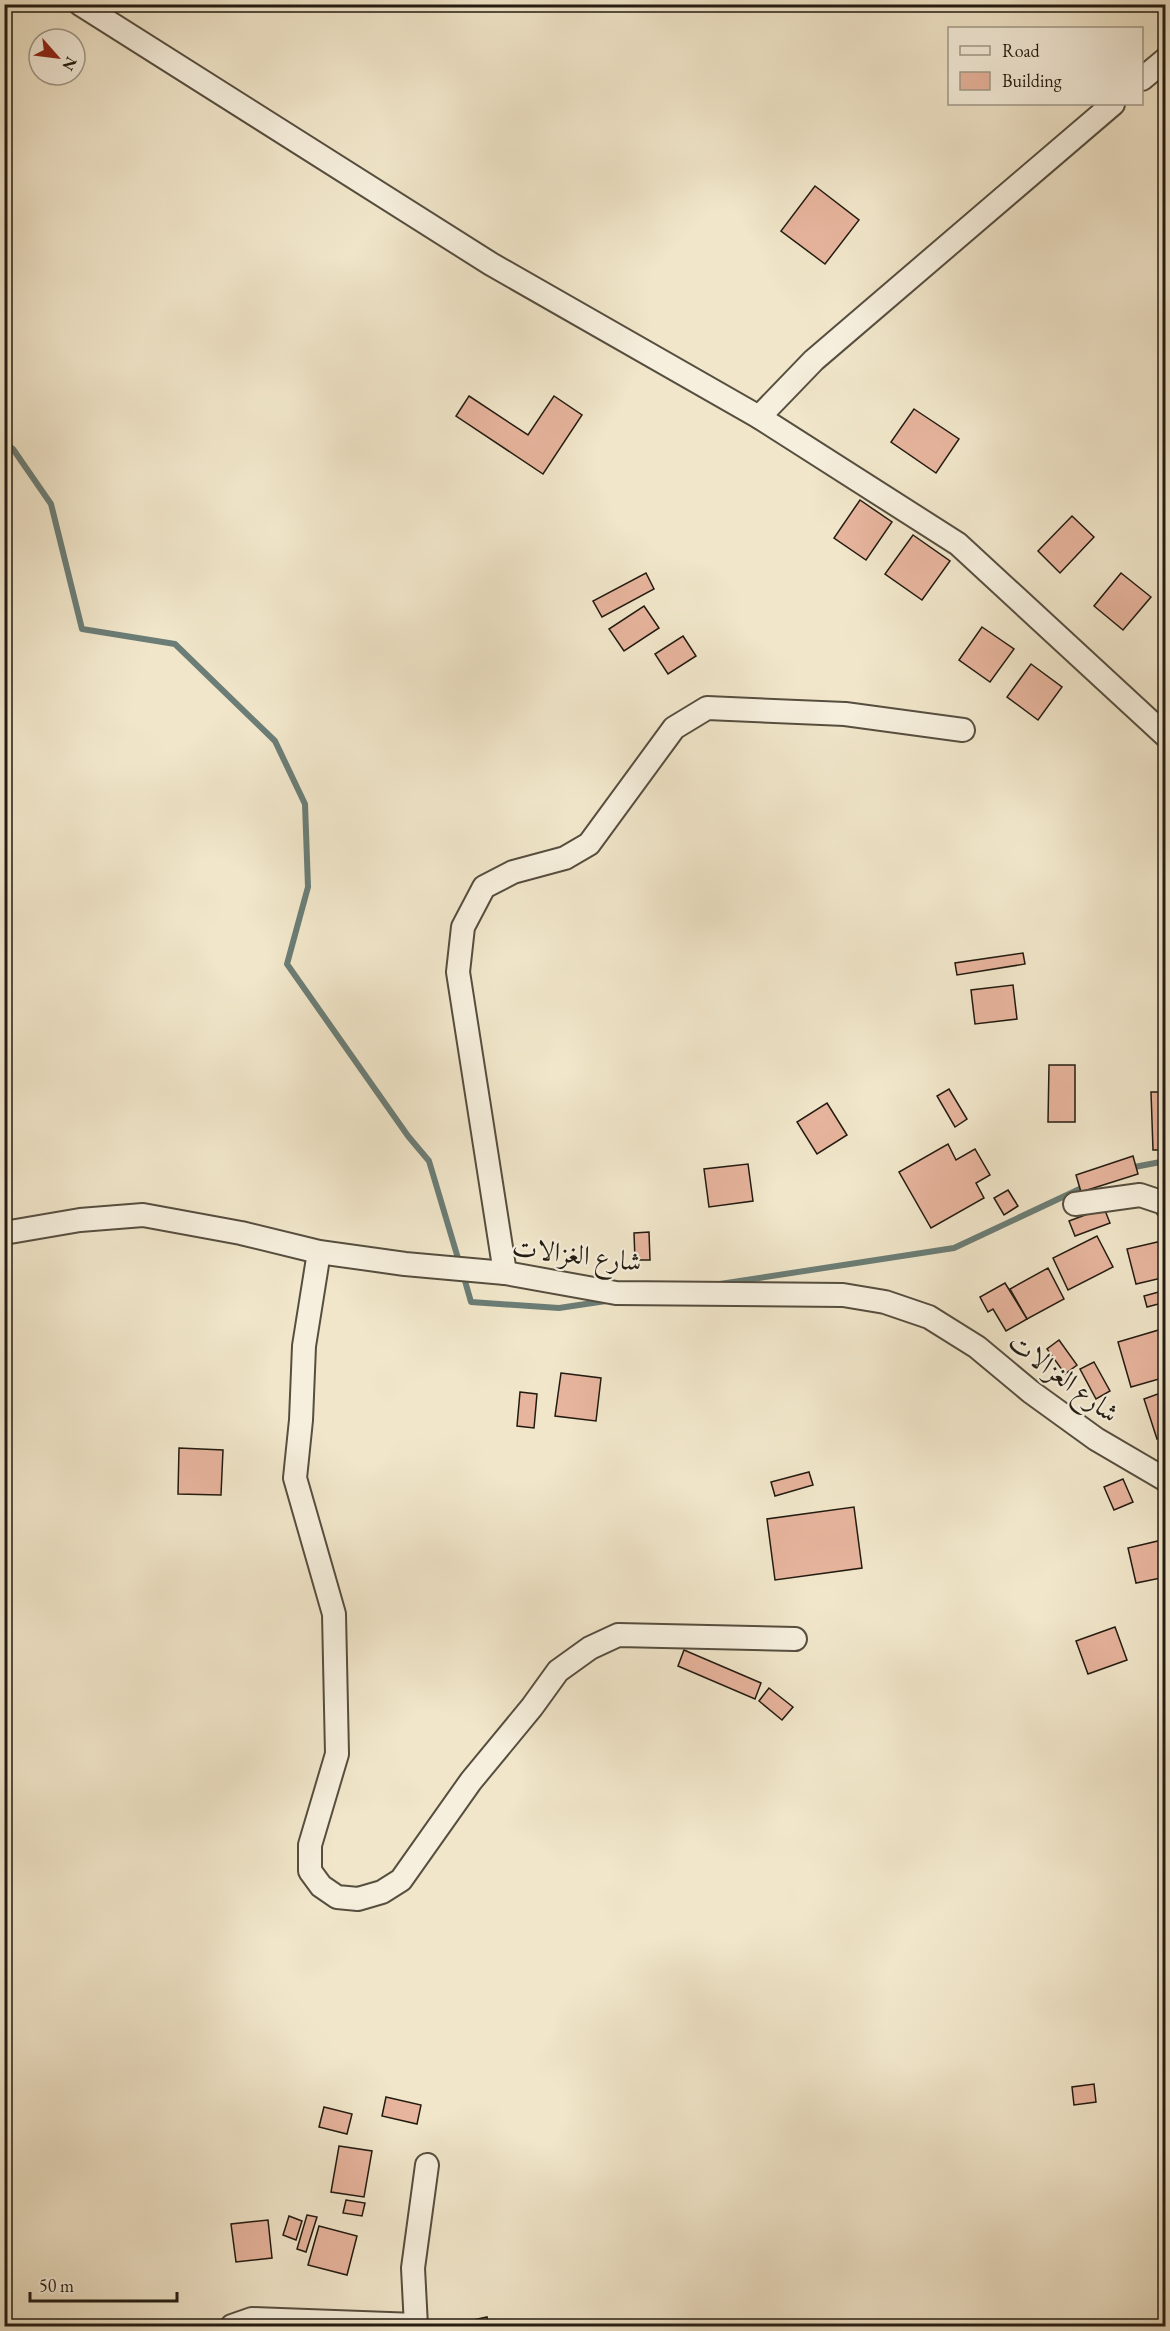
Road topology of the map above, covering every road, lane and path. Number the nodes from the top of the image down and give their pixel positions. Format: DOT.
graph roads {
  1 [pos="80,4"];
  2 [pos="1166,59"];
  3 [pos="1143,78"];
  4 [pos="1112,105"];
  5 [pos="759,417"];
  6 [pos="963,730"];
  7 [pos="1166,736"];
  8 [pos="1075,1204"];
  9 [pos="1166,1206"];
  10 [pos="4,1233"];
  11 [pos="319,1252"];
  12 [pos="505,1273"];
  13 [pos="1166,1480"];
  14 [pos="795,1639"];
  15 [pos="427,2165"];
  16 [pos="232,2326"];
  17 [pos="416,2326"];
  1 -- 5 [label="street"];
  2 -- 3 [label="street"];
  4 -- 5 [label="street"];
  5 -- 7 [label="street"];
  6 -- 12 [label="street"];
  8 -- 9 [label="street"];
  10 -- 11 [label="street, شارع الغزالات"];
  11 -- 12 [label="street, شارع الغزالات"];
  11 -- 14 [label="street"];
  12 -- 13 [label="street, شارع الغزالات"];
  15 -- 17 [label="street"];
  16 -- 17 [label="street"];
}
